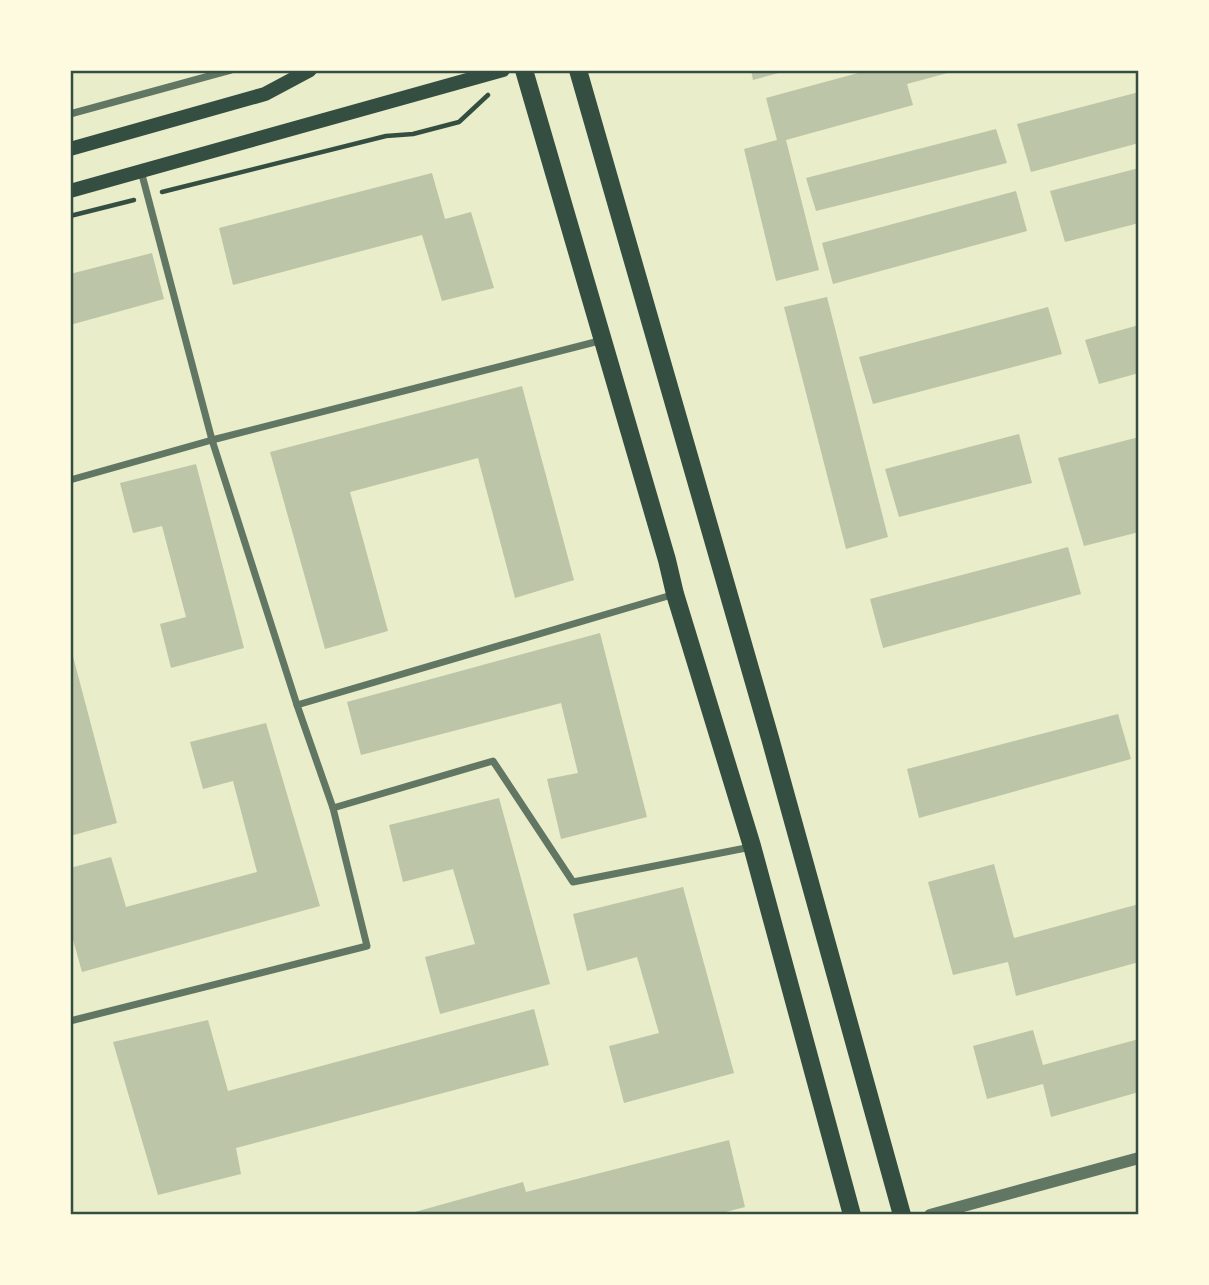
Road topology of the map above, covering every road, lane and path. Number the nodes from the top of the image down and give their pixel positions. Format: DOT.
graph roads {
  1 [pos="231,70"];
  2 [pos="310,70"];
  3 [pos="503,70"];
  4 [pos="524,70"];
  5 [pos="578,70"];
  6 [pos="498,87"];
  7 [pos="70,114"];
  8 [pos="70,149"];
  9 [pos="141,171"];
  10 [pos="70,191"];
  11 [pos="148,196"];
  12 [pos="70,216"];
  13 [pos="603,340"];
  14 [pos="212,440"];
  15 [pos="70,480"];
  16 [pos="675,594"];
  17 [pos="297,705"];
  18 [pos="333,808"];
  19 [pos="752,846"];
  20 [pos="70,1021"];
  21 [pos="1139,1158"];
  22 [pos="852,1215"];
  23 [pos="902,1215"];
  24 [pos="929,1215"];
  1 -- 7 [label="street"];
  2 -- 8 [label="main road"];
  3 -- 9 [label="main road"];
  4 -- 13 [label="main road"];
  5 -- 23 [label="main road"];
  6 -- 11 [label="path"];
  9 -- 10 [label="main road"];
  9 -- 11 [label="street"];
  11 -- 12 [label="path"];
  11 -- 14 [label="street"];
  13 -- 14 [label="street"];
  13 -- 16 [label="main road"];
  14 -- 15 [label="street"];
  14 -- 17 [label="street"];
  16 -- 17 [label="street"];
  16 -- 19 [label="main road"];
  17 -- 18 [label="street"];
  18 -- 19 [label="street"];
  18 -- 20 [label="street"];
  19 -- 22 [label="main road"];
  21 -- 24 [label="street"];
}
